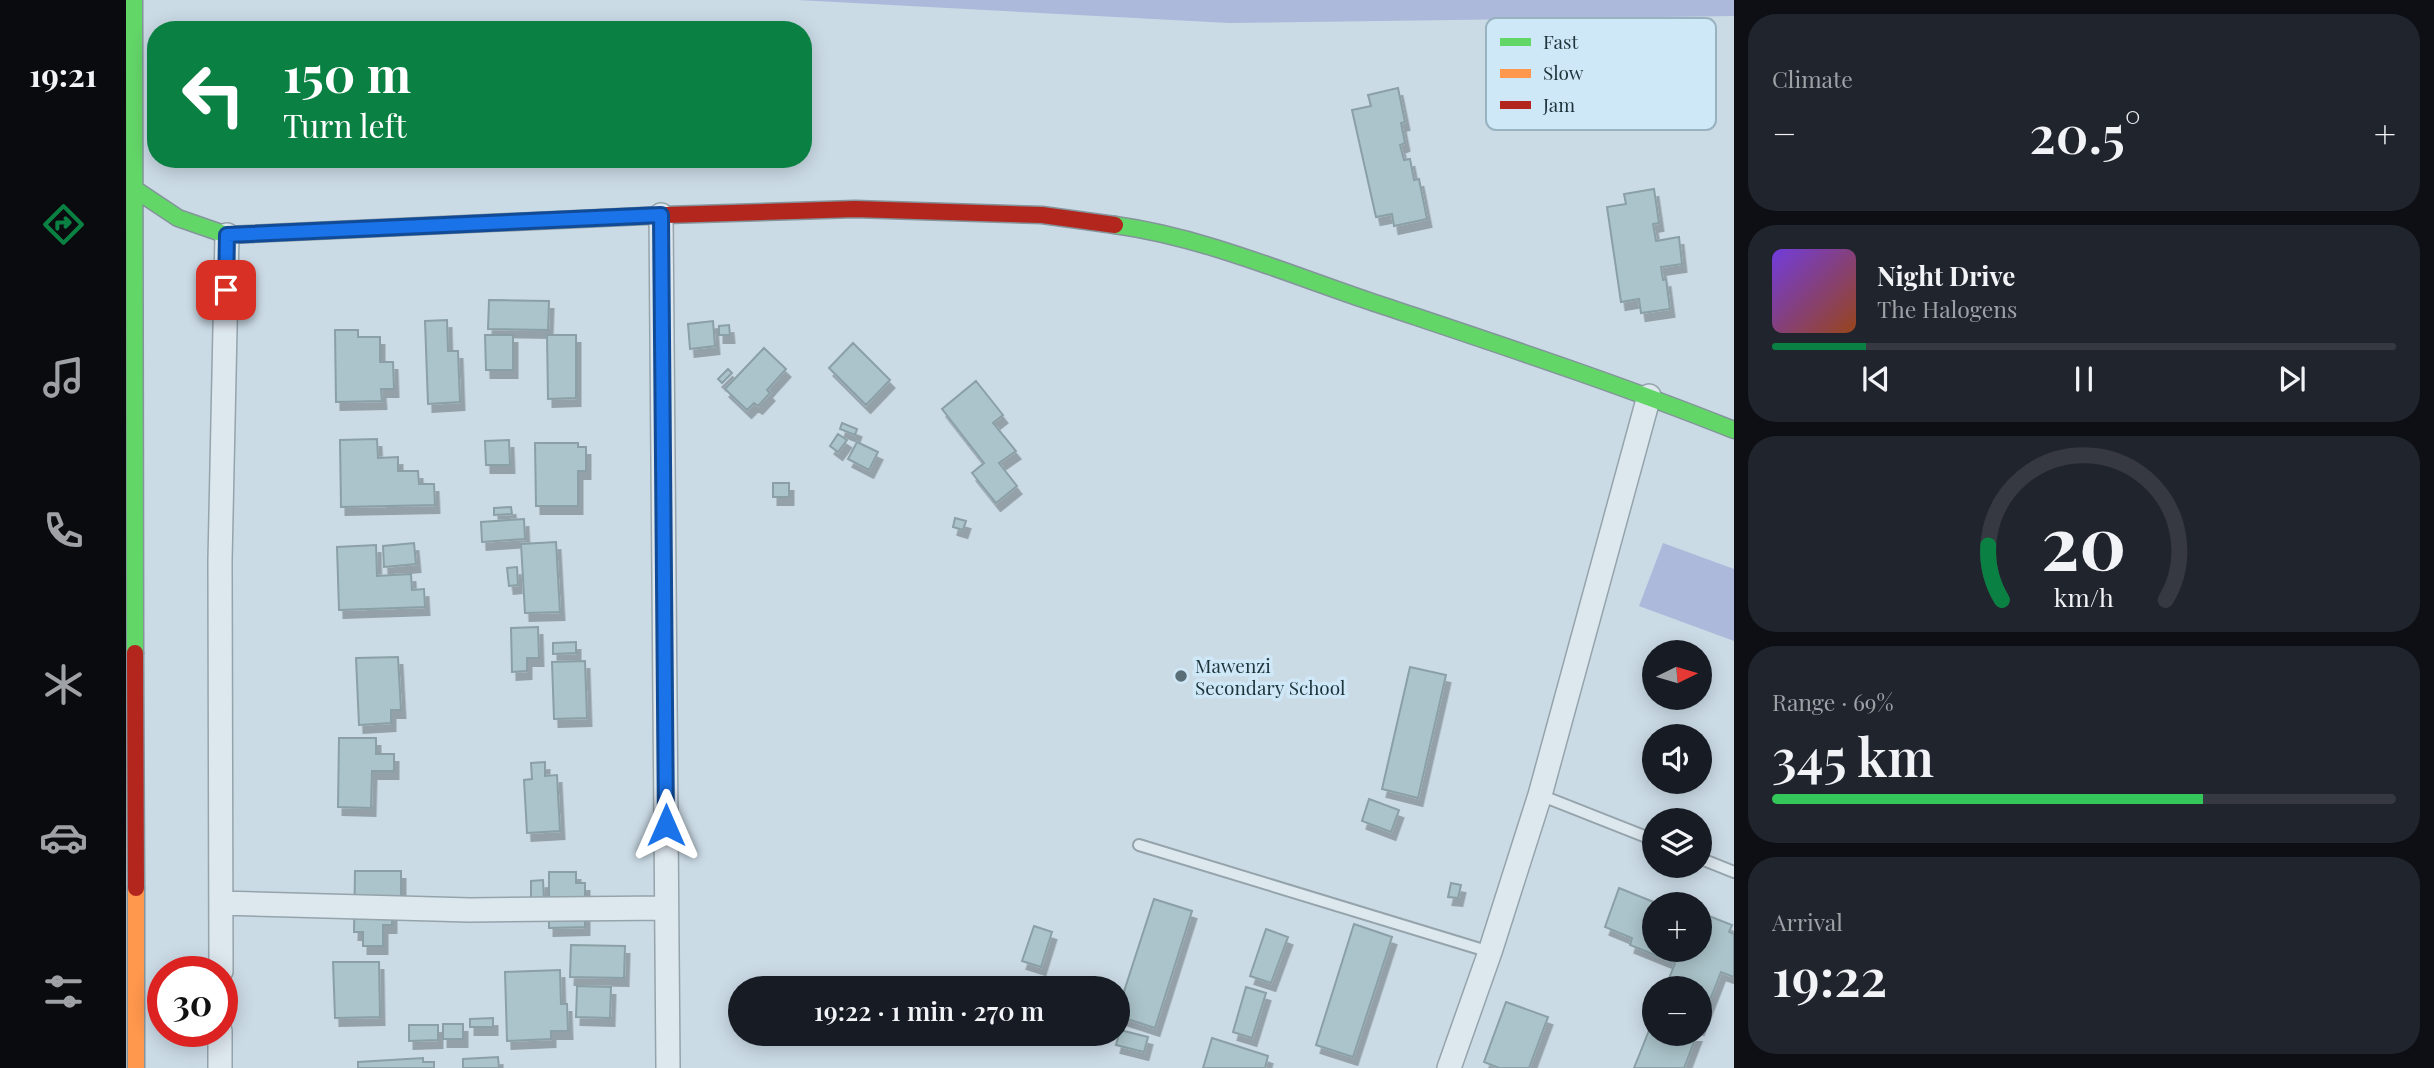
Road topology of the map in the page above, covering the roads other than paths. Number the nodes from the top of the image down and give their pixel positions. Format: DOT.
graph roads {
  1 [pos="134,0"];
  2 [pos="135,190"];
  3 [pos="661,215"];
  4 [pos="227,235"];
  5 [pos="1649,396"];
  6 [pos="1734,430"];
  7 [pos="1540,795"];
  8 [pos="1642,835"];
  9 [pos="1139,845"];
  10 [pos="1712,863"];
  11 [pos="1734,872"];
  12 [pos="221,903"];
  13 [pos="666,908"];
  14 [pos="1490,952"];
  15 [pos="220,956"];
  16 [pos="220,1047"];
  17 [pos="133,1055"];
  18 [pos="220,1068"];
  19 [pos="668,1068"];
  20 [pos="1449,1068"];
  1 -- 2 [label="main road"];
  2 -- 4 [label="main road"];
  2 -- 17 [label="main road"];
  3 -- 4 [label="main road"];
  3 -- 5 [label="main road"];
  3 -- 13 [label="street"];
  4 -- 12 [label="street"];
  5 -- 6 [label="main road"];
  5 -- 7 [label="street"];
  7 -- 8 [label="lane"];
  7 -- 14 [label="street"];
  9 -- 14 [label="lane"];
  10 -- 11 [label="lane"];
  12 -- 13 [label="street"];
  12 -- 15 [label="street"];
  13 -- 19 [label="street"];
  14 -- 20 [label="street"];
  16 -- 18 [label="street"];
}
